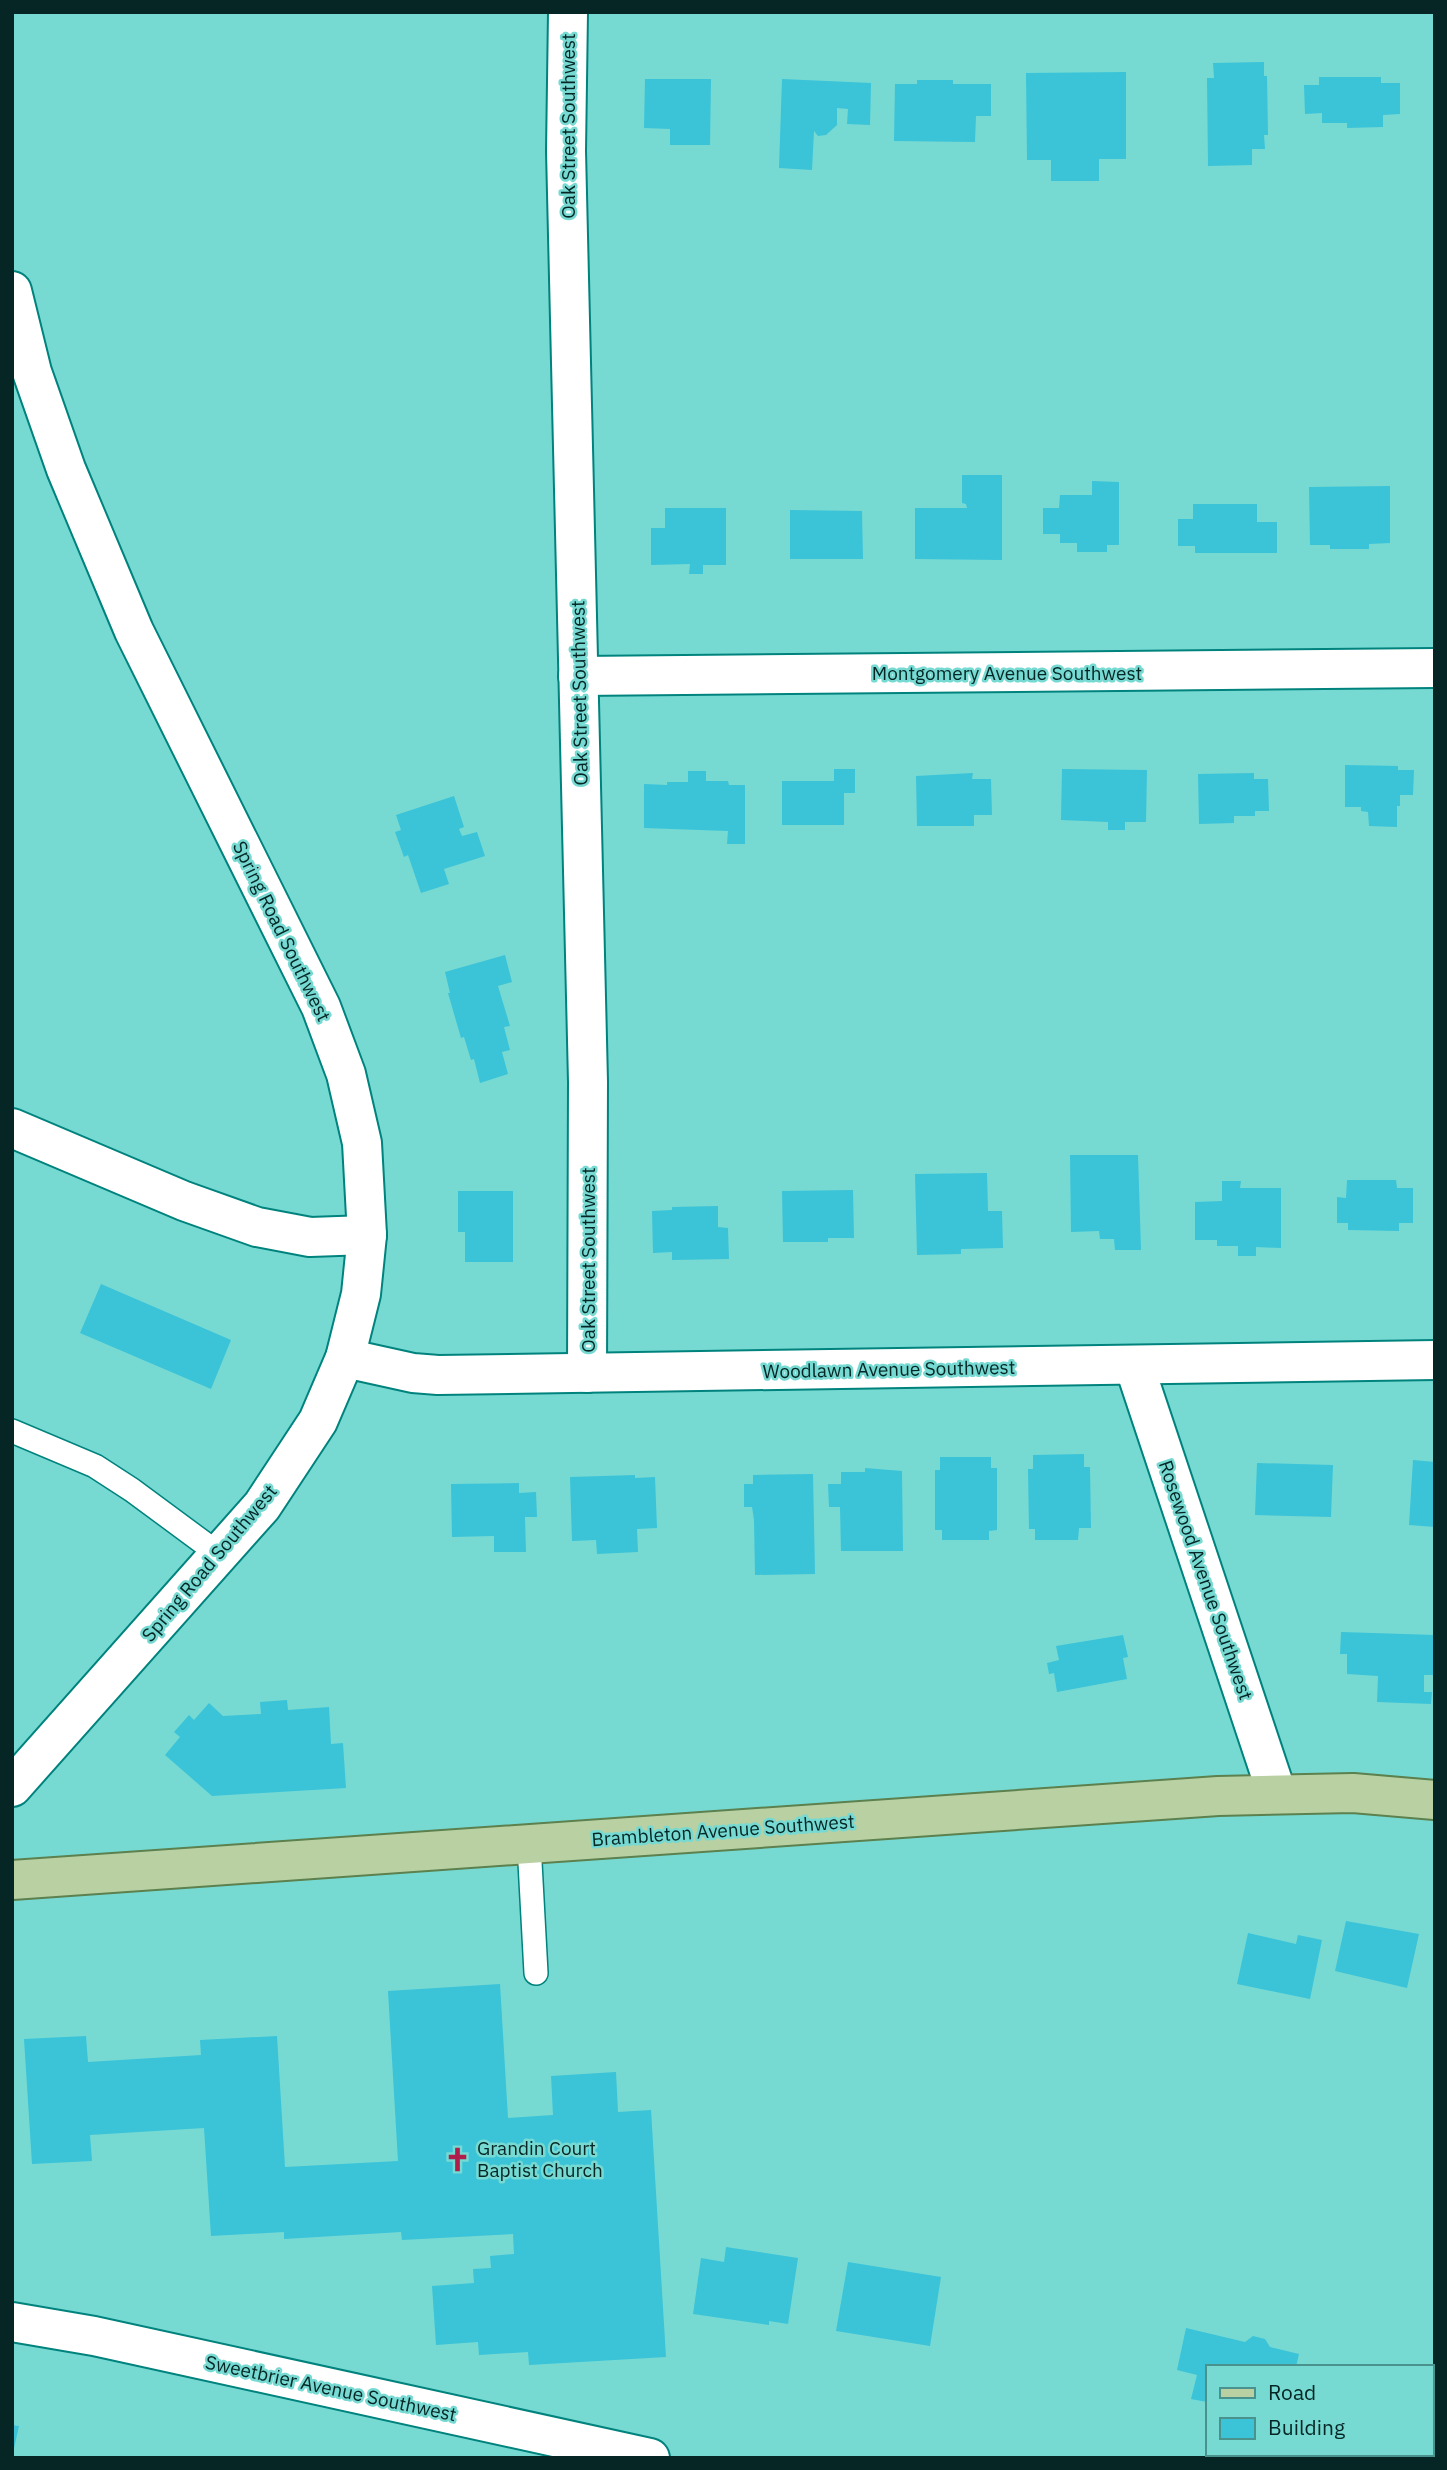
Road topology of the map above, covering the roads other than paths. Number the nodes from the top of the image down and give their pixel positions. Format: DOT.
graph roads {
  1 [pos="568,12"];
  2 [pos="12,291"];
  3 [pos="1435,667"];
  4 [pos="578,676"];
  5 [pos="12,1128"];
  6 [pos="367,1235"];
  7 [pos="345,1358"];
  8 [pos="1435,1360"];
  9 [pos="1134,1365"];
  10 [pos="587,1373"];
  11 [pos="12,1431"];
  12 [pos="220,1555"];
  13 [pos="12,1787"];
  14 [pos="1277,1794"];
  15 [pos="1435,1800"];
  16 [pos="529,1844"];
  17 [pos="12,1880"];
  18 [pos="536,1973"];
  19 [pos="12,2322"];
  20 [pos="650,2458"];
  1 -- 4 [label="street, Oak Street Southwest"];
  2 -- 6 [label="street, Spring Road Southwest"];
  3 -- 4 [label="street, Montgomery Avenue Southwest"];
  4 -- 10 [label="street, Oak Street Southwest"];
  5 -- 6 [label="street"];
  6 -- 7 [label="street, Spring Road Southwest"];
  7 -- 10 [label="street, Woodlawn Avenue Southwest"];
  7 -- 12 [label="street, Spring Road Southwest"];
  8 -- 9 [label="street, Woodlawn Avenue Southwest"];
  9 -- 10 [label="street, Woodlawn Avenue Southwest"];
  9 -- 14 [label="street, Rosewood Avenue Southwest"];
  11 -- 12 [label="lane"];
  12 -- 13 [label="street, Spring Road Southwest"];
  14 -- 15 [label="main road, Brambleton Avenue Southwest"];
  14 -- 16 [label="main road, Brambleton Avenue Southwest"];
  16 -- 17 [label="main road, Brambleton Avenue Southwest"];
  16 -- 18 [label="lane"];
  19 -- 20 [label="street, Sweetbrier Avenue Southwest"];
}
